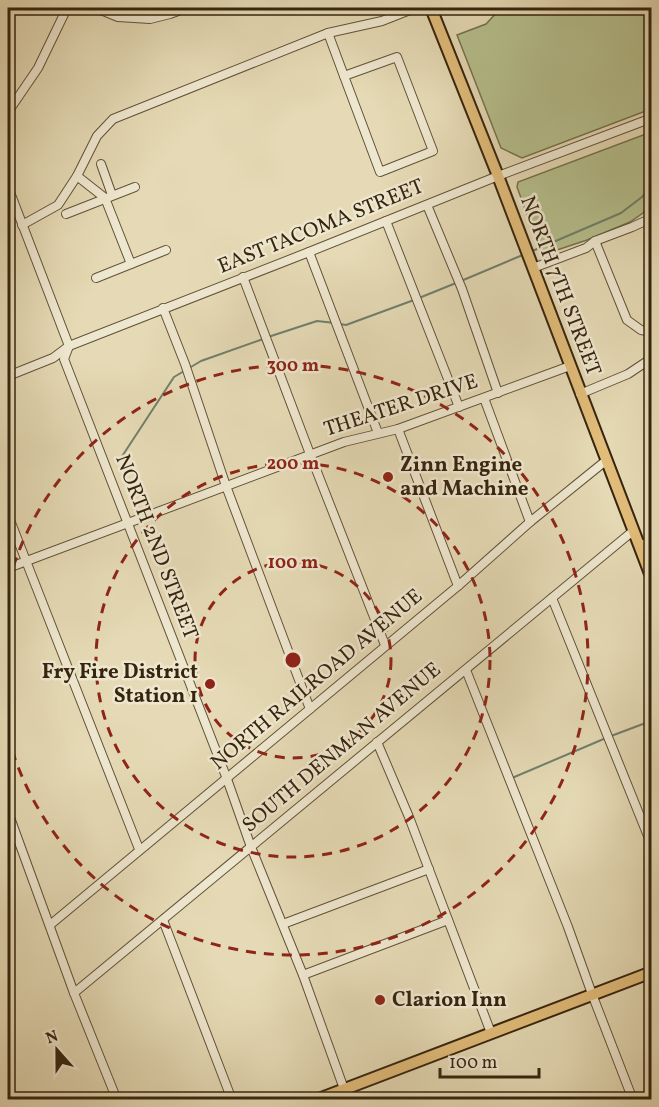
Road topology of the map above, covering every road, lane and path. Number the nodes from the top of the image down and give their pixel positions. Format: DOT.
graph roads {
  1 [pos="67,8"];
  2 [pos="96,8"];
  3 [pos="186,8"];
  4 [pos="415,8"];
  5 [pos="431,8"];
  6 [pos="328,33"];
  7 [pos="344,76"];
  8 [pos="8,112"];
  9 [pos="651,118"];
  10 [pos="101,164"];
  11 [pos="77,176"];
  12 [pos="498,176"];
  13 [pos="8,187"];
  14 [pos="135,187"];
  15 [pos="109,196"];
  16 [pos="427,205"];
  17 [pos="66,214"];
  18 [pos="651,218"];
  19 [pos="386,221"];
  20 [pos="22,225"];
  21 [pos="595,242"];
  22 [pos="166,250"];
  23 [pos="309,252"];
  24 [pos="131,264"];
  25 [pos="533,268"];
  26 [pos="243,277"];
  27 [pos="96,278"];
  28 [pos="163,308"];
  29 [pos="651,332"];
  30 [pos="69,346"];
  31 [pos="651,358"];
  32 [pos="570,366"];
  33 [pos="8,376"];
  34 [pos="498,393"];
  35 [pos="580,394"];
  36 [pos="484,398"];
  37 [pos="459,407"];
  38 [pos="398,429"];
  39 [pos="378,434"];
  40 [pos="310,454"];
  41 [pos="607,461"];
  42 [pos="226,486"];
  43 [pos="8,515"];
  44 [pos="531,522"];
  45 [pos="127,523"];
  46 [pos="633,531"];
  47 [pos="651,540"];
  48 [pos="639,546"];
  49 [pos="25,562"];
  50 [pos="8,568"];
  51 [pos="651,579"];
  52 [pos="458,586"];
  53 [pos="552,598"];
  54 [pos="385,645"];
  55 [pos="466,670"];
  56 [pos="310,708"];
  57 [pos="377,742"];
  58 [pos="226,779"];
  59 [pos="8,812"];
  60 [pos="651,846"];
  61 [pos="251,847"];
  62 [pos="139,849"];
  63 [pos="429,869"];
  64 [pos="163,920"];
  65 [pos="448,920"];
  66 [pos="283,924"];
  67 [pos="50,925"];
  68 [pos="651,972"];
  69 [pos="303,975"];
  70 [pos="74,993"];
  71 [pos="592,994"];
  72 [pos="491,1033"];
  73 [pos="344,1088"];
  74 [pos="651,1097"];
  75 [pos="117,1100"];
  76 [pos="232,1100"];
  77 [pos="316,1100"];
  78 [pos="348,1100"];
  79 [pos="633,1100"];
  80 [pos="644,1100"];
  1 -- 8 [label="street"];
  2 -- 3 [label="street"];
  4 -- 6 [label="street"];
  5 -- 12 [label="main road, NORTH 7TH STREET"];
  6 -- 7 [label="street"];
  6 -- 11 [label="street"];
  7 -- 7 [label="street"];
  9 -- 12 [label="street, EAST TACOMA STREET"];
  10 -- 15 [label="street"];
  11 -- 15 [label="street"];
  11 -- 20 [label="street"];
  12 -- 16 [label="street, EAST TACOMA STREET"];
  12 -- 25 [label="main road, NORTH 7TH STREET"];
  13 -- 20 [label="street, NORTH 2ND STREET"];
  14 -- 15 [label="street"];
  15 -- 17 [label="street"];
  15 -- 24 [label="street"];
  16 -- 19 [label="street, EAST TACOMA STREET"];
  16 -- 34 [label="street"];
  18 -- 21 [label="street"];
  19 -- 23 [label="street, EAST TACOMA STREET"];
  19 -- 37 [label="street"];
  20 -- 30 [label="street, NORTH 2ND STREET"];
  21 -- 25 [label="street"];
  21 -- 29 [label="street"];
  22 -- 24 [label="street"];
  23 -- 26 [label="street, EAST TACOMA STREET"];
  23 -- 39 [label="street"];
  24 -- 27 [label="street"];
  25 -- 32 [label="main road, NORTH 7TH STREET"];
  26 -- 28 [label="street, EAST TACOMA STREET"];
  26 -- 40 [label="street"];
  28 -- 30 [label="street, EAST TACOMA STREET"];
  28 -- 42 [label="street"];
  30 -- 33 [label="street, EAST TACOMA STREET"];
  30 -- 45 [label="street, NORTH 2ND STREET"];
  31 -- 35 [label="street"];
  32 -- 34 [label="street, THEATER DRIVE"];
  32 -- 35 [label="main road, NORTH 7TH STREET"];
  34 -- 36 [label="street, THEATER DRIVE"];
  35 -- 41 [label="main road, NORTH 7TH STREET"];
  36 -- 37 [label="street, THEATER DRIVE"];
  36 -- 44 [label="street"];
  37 -- 38 [label="street, THEATER DRIVE"];
  38 -- 39 [label="street, THEATER DRIVE"];
  38 -- 52 [label="street"];
  39 -- 40 [label="street, THEATER DRIVE"];
  40 -- 42 [label="street, THEATER DRIVE"];
  40 -- 54 [label="street"];
  41 -- 44 [label="street, NORTH RAILROAD AVENUE"];
  41 -- 46 [label="main road, NORTH 7TH STREET"];
  42 -- 45 [label="street, THEATER DRIVE"];
  42 -- 56 [label="street"];
  43 -- 49 [label="street"];
  44 -- 52 [label="street, NORTH RAILROAD AVENUE"];
  45 -- 49 [label="street, THEATER DRIVE"];
  45 -- 58 [label="street, NORTH 2ND STREET"];
  46 -- 48 [label="main road, NORTH 7TH STREET"];
  46 -- 53 [label="street, SOUTH DENMAN AVENUE"];
  47 -- 48 [label="street"];
  48 -- 51 [label="main road, NORTH 7TH STREET"];
  49 -- 50 [label="street, THEATER DRIVE"];
  49 -- 62 [label="street"];
  52 -- 54 [label="street, NORTH RAILROAD AVENUE"];
  53 -- 55 [label="street, SOUTH DENMAN AVENUE"];
  53 -- 60 [label="street"];
  54 -- 56 [label="street, NORTH RAILROAD AVENUE"];
  55 -- 57 [label="street, SOUTH DENMAN AVENUE"];
  55 -- 71 [label="street"];
  56 -- 58 [label="street, NORTH RAILROAD AVENUE"];
  57 -- 61 [label="street, SOUTH DENMAN AVENUE"];
  57 -- 63 [label="street"];
  58 -- 61 [label="street, NORTH 2ND STREET"];
  58 -- 62 [label="street, NORTH RAILROAD AVENUE"];
  59 -- 67 [label="street"];
  61 -- 64 [label="street, SOUTH DENMAN AVENUE"];
  61 -- 66 [label="street, NORTH 2ND STREET"];
  62 -- 67 [label="street, NORTH RAILROAD AVENUE"];
  63 -- 65 [label="street"];
  63 -- 66 [label="street"];
  64 -- 70 [label="street, SOUTH DENMAN AVENUE"];
  64 -- 76 [label="street"];
  65 -- 69 [label="street"];
  65 -- 72 [label="street"];
  66 -- 69 [label="street, NORTH 2ND STREET"];
  67 -- 70 [label="street"];
  68 -- 71 [label="main road"];
  69 -- 73 [label="street, NORTH 2ND STREET"];
  70 -- 75 [label="street"];
  71 -- 72 [label="main road"];
  71 -- 79 [label="street"];
  72 -- 73 [label="main road"];
  73 -- 77 [label="main road"];
  73 -- 78 [label="street, NORTH 2ND STREET"];
  74 -- 80 [label="street"];
}
